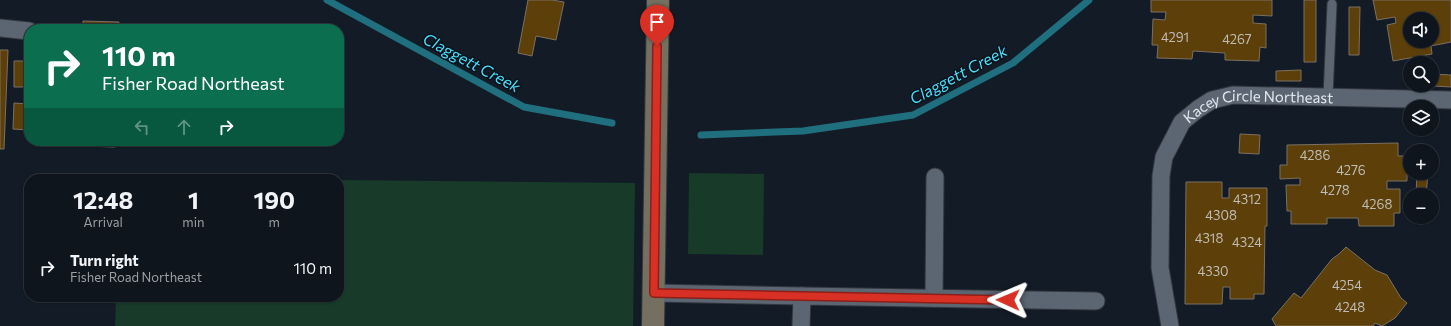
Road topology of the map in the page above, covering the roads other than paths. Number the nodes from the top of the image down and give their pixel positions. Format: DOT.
graph roads {
  1 [pos="658,0"];
  2 [pos="1332,4"];
  3 [pos="0,28"];
  4 [pos="24,30"];
  5 [pos="1328,97"];
  6 [pos="1451,100"];
  7 [pos="934,177"];
  8 [pos="654,293"];
  9 [pos="802,296"];
  10 [pos="934,298"];
  11 [pos="1096,301"];
  12 [pos="653,326"];
  13 [pos="801,326"];
  14 [pos="1170,326"];
  1 -- 8 [label="street"];
  2 -- 5 [label="lane"];
  3 -- 4 [label="street"];
  5 -- 6 [label="street, Kacey Circle Northeast"];
  5 -- 14 [label="street, Kacey Circle Northeast"];
  7 -- 10 [label="street"];
  8 -- 9 [label="street"];
  8 -- 12 [label="street"];
  9 -- 10 [label="street"];
  9 -- 13 [label="street"];
  10 -- 11 [label="street"];
}
